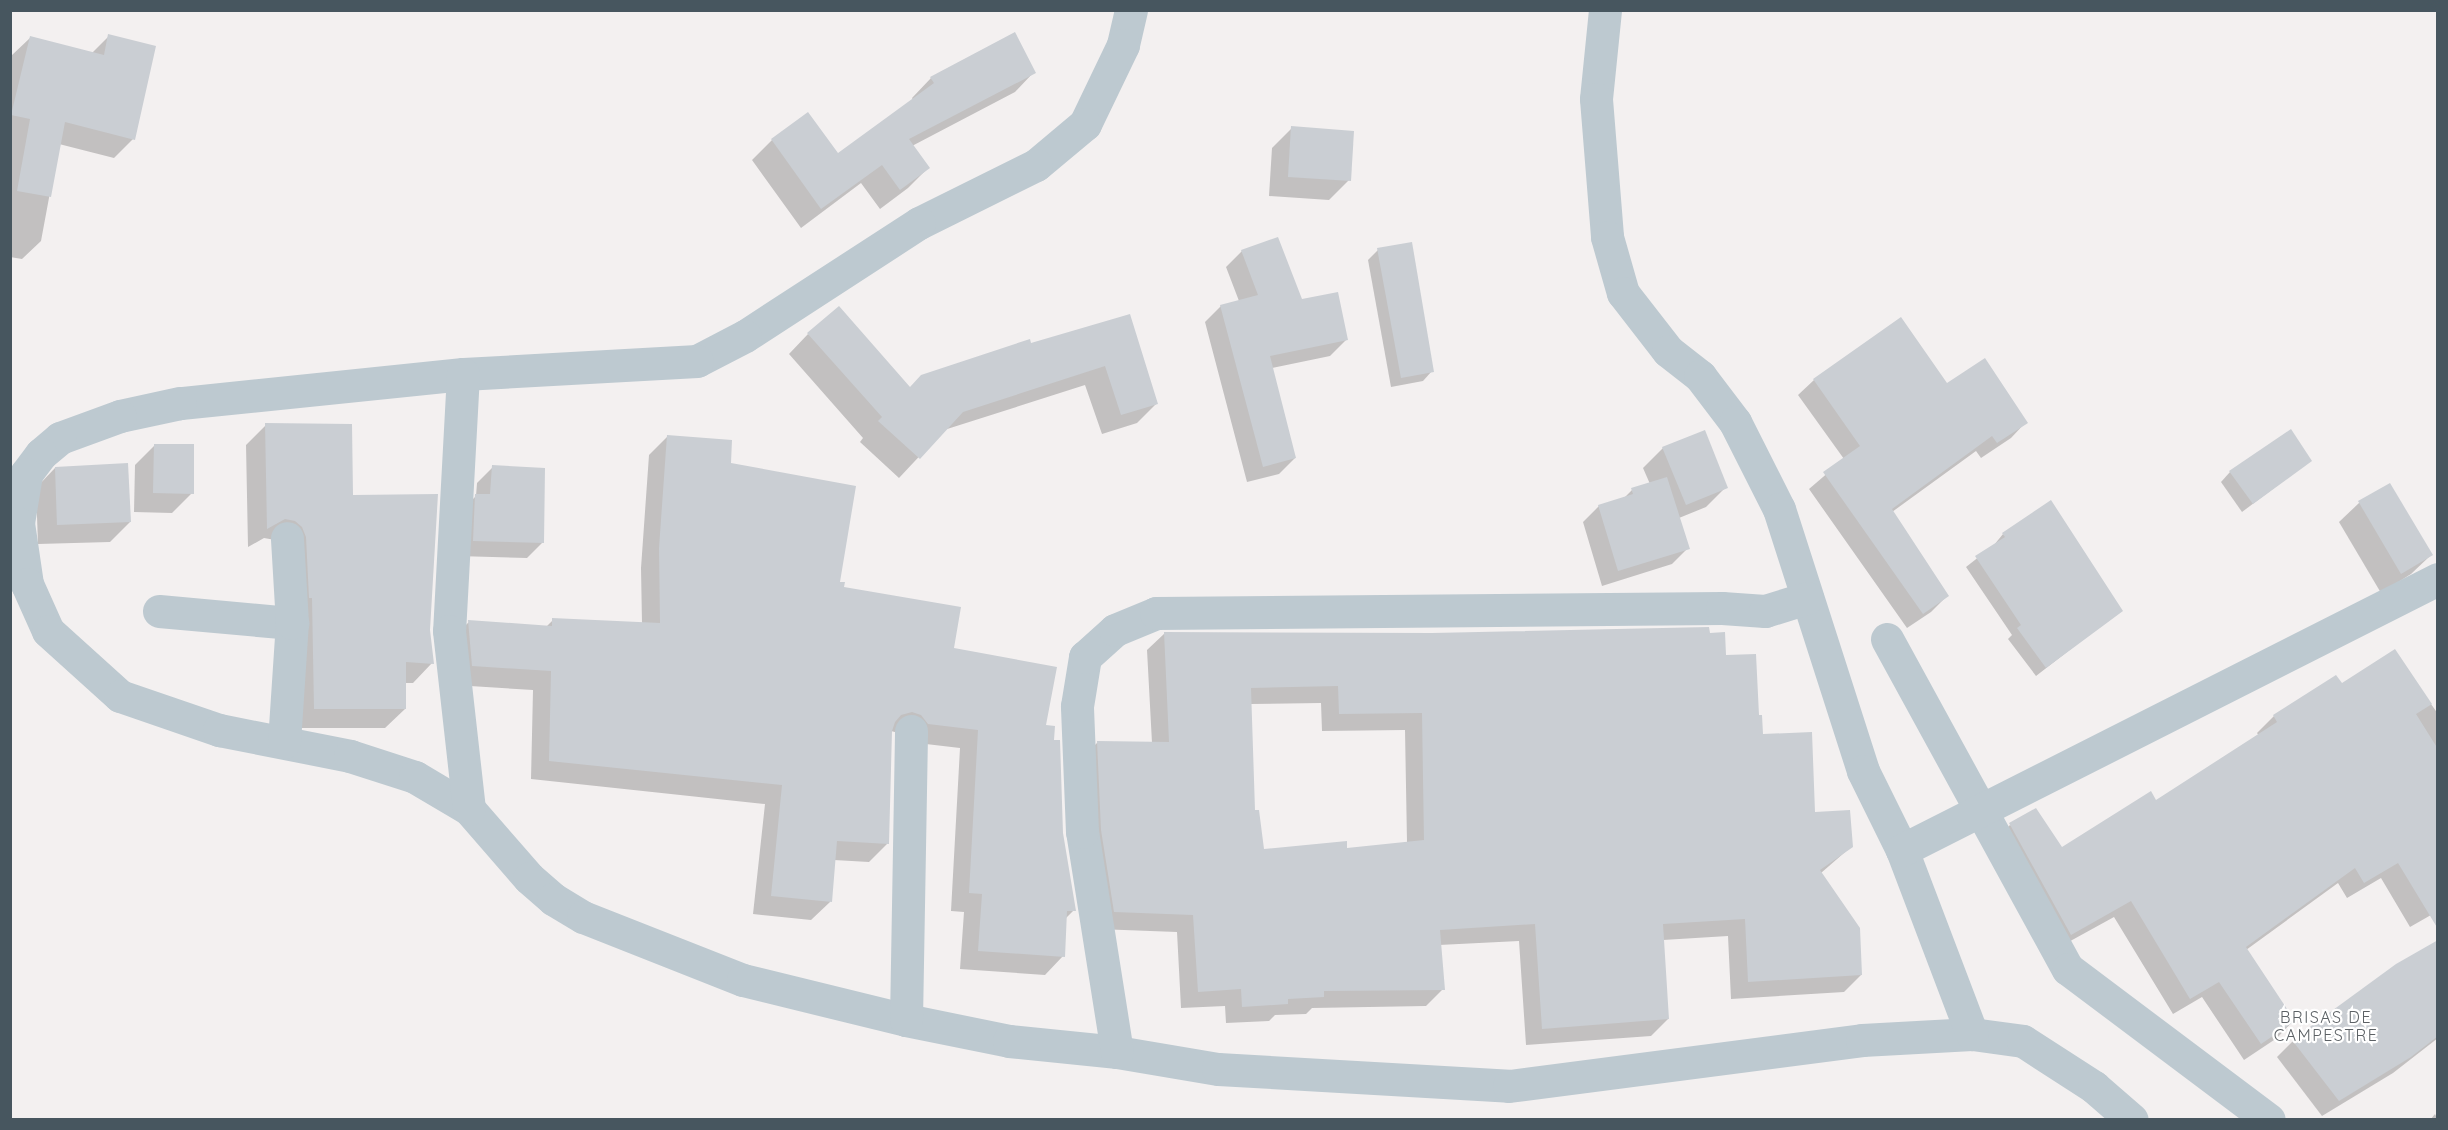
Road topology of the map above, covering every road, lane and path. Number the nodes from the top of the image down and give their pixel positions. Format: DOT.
graph roads {
  1 [pos="1131,10"];
  2 [pos="1605,10"];
  3 [pos="463,374"];
  4 [pos="18,470"];
  5 [pos="287,538"];
  6 [pos="2438,579"];
  7 [pos="1808,598"];
  8 [pos="159,611"];
  9 [pos="292,623"];
  10 [pos="1887,639"];
  11 [pos="911,731"];
  12 [pos="284,742"];
  13 [pos="470,809"];
  14 [pos="1979,809"];
  15 [pos="1902,850"];
  16 [pos="906,1020"];
  17 [pos="1972,1034"];
  18 [pos="1117,1052"];
  19 [pos="2132,1119"];
  20 [pos="2269,1119"];
  1 -- 3 [label="street"];
  2 -- 7 [label="street"];
  3 -- 4 [label="street"];
  3 -- 13 [label="street"];
  4 -- 12 [label="street"];
  5 -- 9 [label="street"];
  6 -- 14 [label="street"];
  7 -- 15 [label="street"];
  7 -- 18 [label="street"];
  8 -- 9 [label="street"];
  9 -- 12 [label="street"];
  10 -- 14 [label="street"];
  11 -- 16 [label="street"];
  12 -- 13 [label="street"];
  13 -- 16 [label="street"];
  14 -- 15 [label="street"];
  14 -- 20 [label="street"];
  15 -- 17 [label="street"];
  16 -- 18 [label="street"];
  17 -- 18 [label="street"];
  17 -- 19 [label="street"];
}
